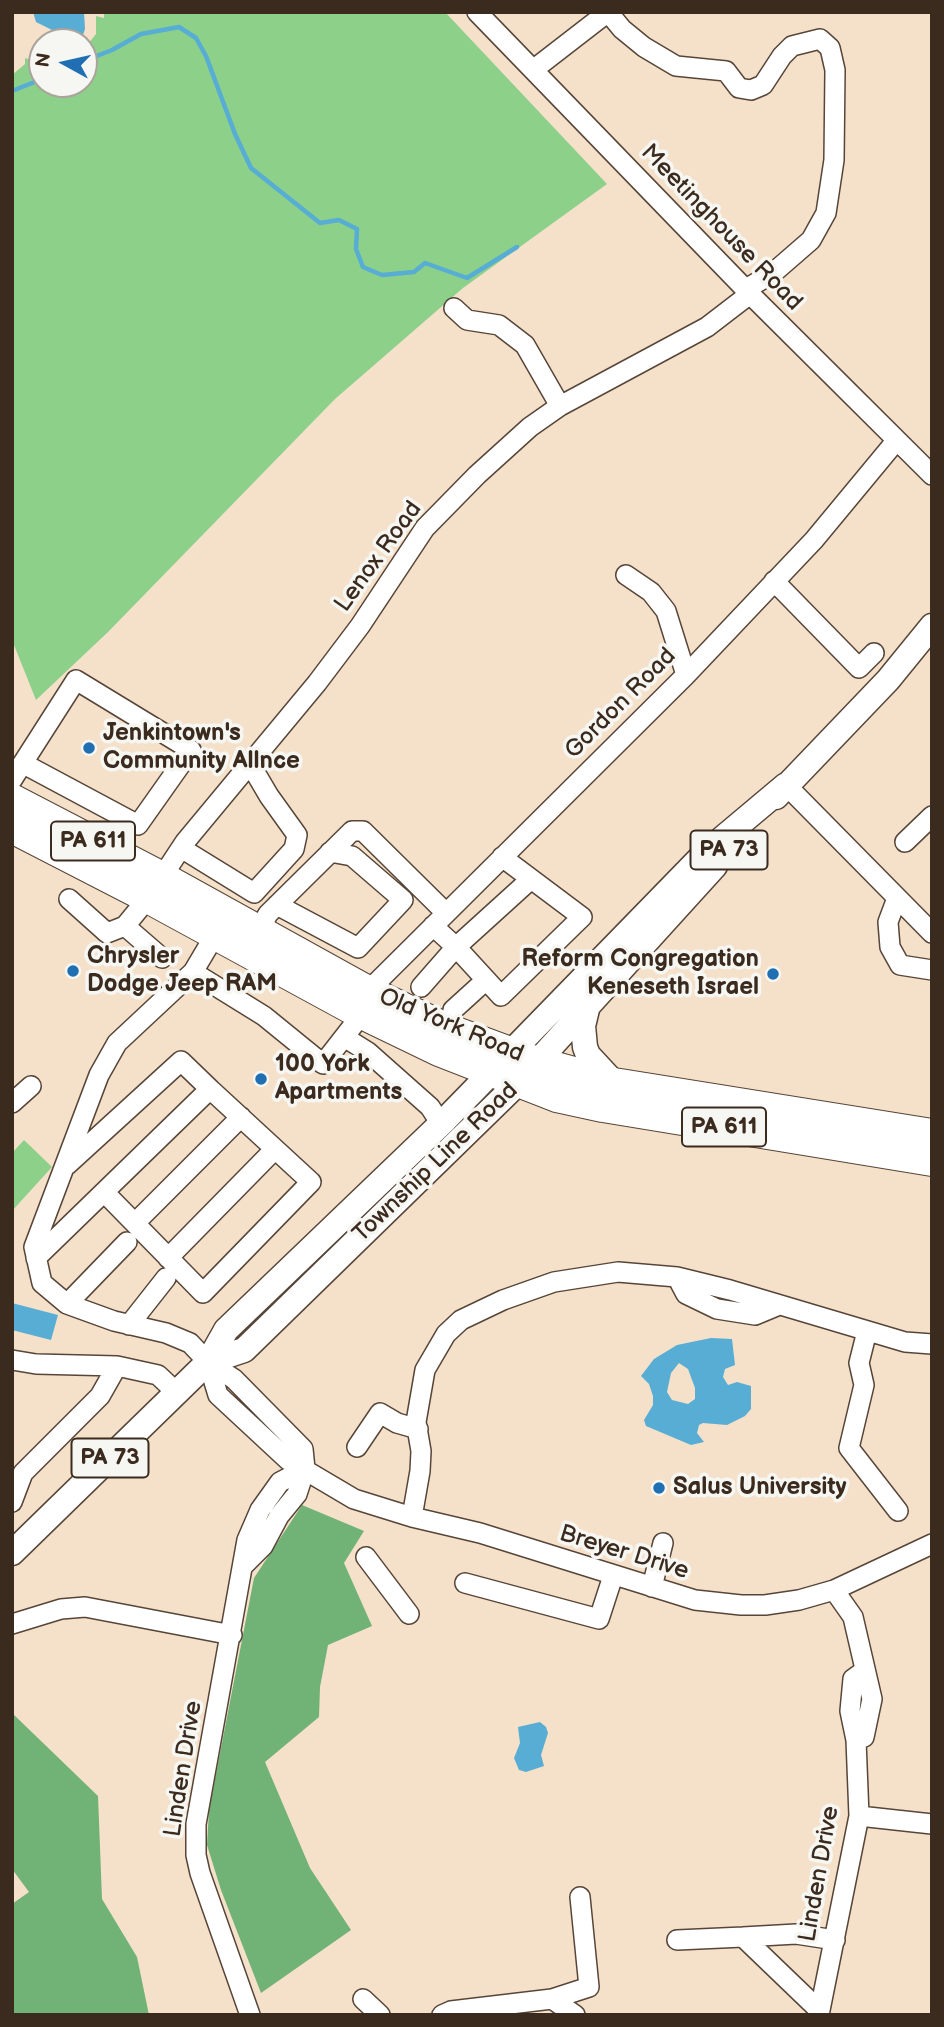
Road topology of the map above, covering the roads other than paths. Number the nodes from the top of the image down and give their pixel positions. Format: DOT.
graph roads {
  1 [pos="477,12"];
  2 [pos="608,12"];
  3 [pos="533,70"];
  4 [pos="748,292"];
  5 [pos="454,308"];
  6 [pos="560,406"];
  7 [pos="896,441"];
  8 [pos="932,475"];
  9 [pos="626,575"];
  10 [pos="775,582"];
  11 [pos="932,626"];
  12 [pos="874,653"];
  13 [pos="686,675"];
  14 [pos="249,762"];
  15 [pos="18,772"];
  16 [pos="786,785"];
  17 [pos="12,799"];
  18 [pos="932,816"];
  19 [pos="12,828"];
  20 [pos="905,842"];
  21 [pos="181,848"];
  22 [pos="330,852"];
  23 [pos="502,857"];
  24 [pos="531,879"];
  25 [pos="155,887"];
  26 [pos="897,898"];
  27 [pos="69,900"];
  28 [pos="277,905"];
  29 [pos="439,919"];
  30 [pos="125,926"];
  31 [pos="259,930"];
  32 [pos="932,933"];
  33 [pos="215,934"];
  34 [pos="456,947"];
  35 [pos="162,958"];
  36 [pos="932,971"];
  37 [pos="193,972"];
  38 [pos="486,980"];
  39 [pos="421,987"];
  40 [pos="588,1005"];
  41 [pos="453,1010"];
  42 [pos="358,1014"];
  43 [pos="523,1065"];
  44 [pos="491,1072"];
  45 [pos="614,1083"];
  46 [pos="210,1089"];
  47 [pos="241,1117"];
  48 [pos="441,1124"];
  49 [pos="932,1134"];
  50 [pos="779,1136"];
  51 [pos="275,1149"];
  52 [pos="932,1161"];
  53 [pos="64,1167"];
  54 [pos="932,1173"];
  55 [pos="104,1192"];
  56 [pos="135,1223"];
  57 [pos="127,1242"];
  58 [pos="36,1258"];
  59 [pos="169,1258"];
  60 [pos="166,1278"];
  61 [pos="66,1304"];
  62 [pos="129,1325"];
  63 [pos="867,1331"];
  64 [pos="932,1344"];
  65 [pos="12,1360"];
  66 [pos="208,1362"];
  67 [pos="117,1366"];
  68 [pos="177,1392"];
  69 [pos="418,1429"];
  70 [pos="357,1447"];
  71 [pos="305,1469"];
  72 [pos="12,1502"];
  73 [pos="898,1511"];
  74 [pos="412,1517"];
  75 [pos="663,1543"];
  76 [pos="932,1544"];
  77 [pos="12,1553"];
  78 [pos="366,1557"];
  79 [pos="613,1576"];
  80 [pos="465,1583"];
  81 [pos="652,1587"];
  82 [pos="834,1590"];
  83 [pos="409,1614"];
  84 [pos="12,1624"];
  85 [pos="232,1635"];
  86 [pos="859,1816"];
  87 [pos="932,1824"];
  88 [pos="580,1897"];
  89 [pos="743,1937"];
  90 [pos="677,1940"];
  91 [pos="835,1940"];
  92 [pos="363,1999"];
  93 [pos="552,1999"];
  94 [pos="820,2013"];
  95 [pos="250,2015"];
  96 [pos="380,2015"];
  97 [pos="442,2015"];
  98 [pos="575,2015"];
  1 -- 3 [label="street, Meetinghouse Road"];
  2 -- 3 [label="street"];
  2 -- 4 [label="street, Lenox Road"];
  3 -- 4 [label="street, Meetinghouse Road"];
  4 -- 6 [label="street, Lenox Road"];
  4 -- 7 [label="street, Meetinghouse Road"];
  5 -- 6 [label="street"];
  6 -- 14 [label="street, Lenox Road"];
  7 -- 8 [label="street, Meetinghouse Road"];
  7 -- 10 [label="street, Gordon Road"];
  9 -- 13 [label="street"];
  10 -- 12 [label="street"];
  10 -- 13 [label="street, Gordon Road"];
  11 -- 16 [label="main road, Township Line Road / PA 73"];
  13 -- 23 [label="street, Gordon Road"];
  14 -- 21 [label="street, Lenox Road"];
  14 -- 21 [label="street"];
  15 -- 15 [label="street"];
  16 -- 26 [label="street"];
  16 -- 40 [label="main road, Township Line Road / PA 73"];
  16 -- 43 [label="main road, Township Line Road / PA 73"];
  17 -- 25 [label="highway, Old York Road / PA 611"];
  18 -- 20 [label="street"];
  19 -- 25 [label="highway, Old York Road / PA 611"];
  21 -- 25 [label="street, Lenox Road"];
  22 -- 28 [label="street"];
  22 -- 28 [label="street"];
  22 -- 29 [label="street"];
  23 -- 24 [label="street"];
  23 -- 29 [label="street, Gordon Road"];
  24 -- 34 [label="street"];
  24 -- 38 [label="street"];
  25 -- 30 [label="street, Lenox Road"];
  25 -- 31 [label="highway, Old York Road / PA 611"];
  25 -- 33 [label="highway, Old York Road / PA 611"];
  26 -- 32 [label="street"];
  26 -- 36 [label="street"];
  27 -- 30 [label="street"];
  28 -- 31 [label="street"];
  29 -- 34 [label="street"];
  29 -- 42 [label="street, Gordon Road"];
  30 -- 35 [label="street"];
  31 -- 42 [label="highway, Old York Road / PA 611"];
  33 -- 37 [label="street"];
  33 -- 42 [label="highway, Old York Road / PA 611"];
  34 -- 38 [label="street"];
  34 -- 39 [label="street"];
  37 -- 42 [label="street, Gordon Road"];
  37 -- 53 [label="street"];
  38 -- 41 [label="street"];
  40 -- 43 [label="main road, Township Line Road / PA 73"];
  40 -- 45 [label="main road"];
  42 -- 43 [label="highway, Old York Road / PA 611"];
  42 -- 44 [label="highway, Old York Road / PA 611"];
  42 -- 48 [label="street"];
  43 -- 44 [label="highway, Old York Road / PA 611"];
  43 -- 45 [label="highway, Old York Road / PA 611"];
  43 -- 50 [label="highway, Old York Road / PA 611"];
  43 -- 66 [label="main road, Township Line Road / PA 73"];
  44 -- 48 [label="main road, Township Line Road / PA 73"];
  45 -- 49 [label="highway, Old York Road / PA 611"];
  46 -- 47 [label="street"];
  46 -- 53 [label="street"];
  46 -- 55 [label="street"];
  47 -- 51 [label="street"];
  47 -- 56 [label="street"];
  48 -- 66 [label="main road, Township Line Road / PA 73"];
  50 -- 52 [label="highway, Old York Road / PA 611"];
  50 -- 54 [label="street"];
  51 -- 59 [label="street"];
  51 -- 59 [label="street"];
  53 -- 58 [label="street"];
  55 -- 56 [label="street"];
  55 -- 58 [label="street"];
  56 -- 59 [label="street"];
  57 -- 61 [label="street"];
  58 -- 61 [label="street"];
  60 -- 62 [label="street"];
  61 -- 62 [label="street"];
  62 -- 66 [label="street"];
  63 -- 64 [label="street"];
  63 -- 69 [label="street"];
  63 -- 73 [label="street"];
  65 -- 67 [label="street"];
  66 -- 68 [label="main road, Township Line Road / PA 73"];
  66 -- 71 [label="street, Breyer Drive"];
  67 -- 68 [label="street"];
  67 -- 72 [label="street"];
  68 -- 77 [label="main road, Township Line Road / PA 73"];
  69 -- 70 [label="street"];
  69 -- 74 [label="street"];
  71 -- 74 [label="street, Breyer Drive"];
  71 -- 85 [label="street, Linden Drive"];
  74 -- 79 [label="street, Breyer Drive"];
  75 -- 81 [label="street"];
  76 -- 82 [label="street, Breyer Drive"];
  78 -- 83 [label="street"];
  79 -- 80 [label="street"];
  79 -- 81 [label="street, Breyer Drive"];
  81 -- 82 [label="street, Breyer Drive"];
  82 -- 86 [label="street, Linden Drive"];
  84 -- 85 [label="street"];
  85 -- 95 [label="street, Linden Drive"];
  86 -- 87 [label="street"];
  86 -- 91 [label="street, Linden Drive"];
  88 -- 93 [label="street"];
  89 -- 90 [label="street"];
  89 -- 91 [label="street"];
  89 -- 94 [label="street"];
  91 -- 94 [label="street, Linden Drive"];
  92 -- 96 [label="street"];
  93 -- 97 [label="street"];
  93 -- 98 [label="street"];
}
